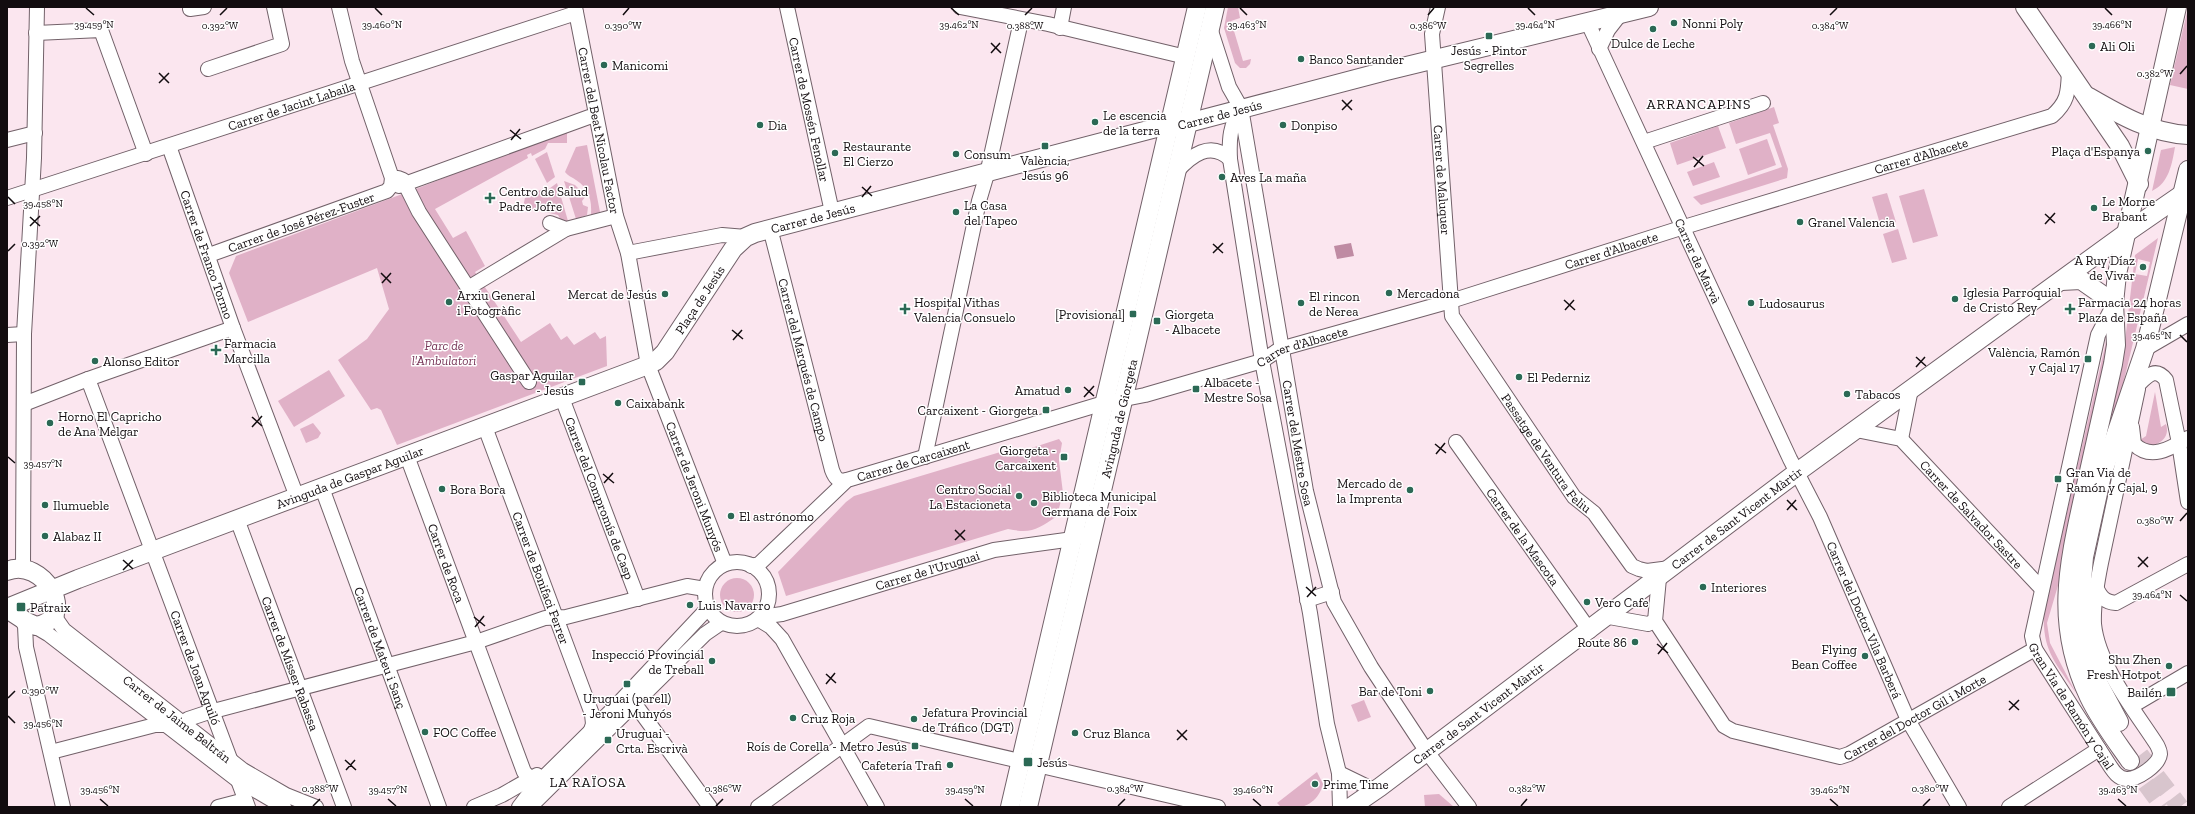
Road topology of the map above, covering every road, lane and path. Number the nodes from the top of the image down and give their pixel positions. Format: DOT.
graph roads {
  1 [pos="37,7"];
  2 [pos="204,7"];
  3 [pos="274,7"];
  4 [pos="339,7"];
  5 [pos="787,7"];
  6 [pos="1064,7"];
  7 [pos="1197,7"];
  8 [pos="1215,7"];
  9 [pos="1438,7"];
  10 [pos="1649,7"];
  11 [pos="2026,7"];
  12 [pos="2177,7"];
  13 [pos="968,8"];
  14 [pos="190,9"];
  15 [pos="576,10"];
  16 [pos="1623,10"];
  17 [pos="1021,20"];
  18 [pos="1588,23"];
  19 [pos="1060,28"];
  20 [pos="1210,28"];
  21 [pos="36,33"];
  22 [pos="1599,49"];
  23 [pos="1186,57"];
  24 [pos="1435,60"];
  25 [pos="208,69"];
  26 [pos="2069,70"];
  27 [pos="359,84"];
  28 [pos="2087,95"];
  29 [pos="1763,103"];
  30 [pos="1241,108"];
  31 [pos="589,117"];
  32 [pos="1188,123"];
  33 [pos="1170,126"];
  34 [pos="2151,128"];
  35 [pos="7,132"];
  36 [pos="35,133"];
  37 [pos="2188,135"];
  38 [pos="7,140"];
  39 [pos="1644,142"];
  40 [pos="168,146"];
  41 [pos="146,154"];
  42 [pos="1230,159"];
  43 [pos="2188,170"];
  44 [pos="1176,172"];
  45 [pos="987,174"];
  46 [pos="397,184"];
  47 [pos="2139,184"];
  48 [pos="7,189"];
  49 [pos="33,189"];
  50 [pos="2185,194"];
  51 [pos="7,198"];
  52 [pos="832,212"];
  53 [pos="616,216"];
  54 [pos="550,223"];
  55 [pos="1684,227"];
  56 [pos="770,228"];
  57 [pos="566,229"];
  58 [pos="2126,233"];
  59 [pos="746,237"];
  60 [pos="628,253"];
  61 [pos="209,255"];
  62 [pos="2061,281"];
  63 [pos="468,288"];
  64 [pos="1451,301"];
  65 [pos="2114,303"];
  66 [pos="2188,324"];
  67 [pos="233,328"];
  68 [pos="24,334"];
  69 [pos="7,336"];
  70 [pos="1280,348"];
  71 [pos="2145,349"];
  72 [pos="1262,361"];
  73 [pos="648,365"];
  74 [pos="2139,376"];
  75 [pos="88,379"];
  76 [pos="529,382"];
  77 [pos="1911,389"];
  78 [pos="562,398"];
  79 [pos="1123,400"];
  80 [pos="1104,403"];
  81 [pos="24,404"];
  82 [pos="2132,421"];
  83 [pos="484,427"];
  84 [pos="1856,430"];
  85 [pos="1902,439"];
  86 [pos="2183,440"];
  87 [pos="1456,442"];
  88 [pos="407,456"];
  89 [pos="925,457"];
  90 [pos="1796,473"];
  91 [pos="847,480"];
  92 [pos="322,488"];
  93 [pos="297,497"];
  94 [pos="2188,502"];
  95 [pos="237,519"];
  96 [pos="1093,526"];
  97 [pos="1073,539"];
  98 [pos="153,551"];
  99 [pos="725,564"];
  100 [pos="2188,564"];
  101 [pos="751,566"];
  102 [pos="1325,566"];
  103 [pos="15,570"];
  104 [pos="1302,573"];
  105 [pos="1665,573"];
  106 [pos="2096,587"];
  107 [pos="705,589"];
  108 [pos="2042,589"];
  109 [pos="51,590"];
  110 [pos="1332,592"];
  111 [pos="638,599"];
  112 [pos="1307,600"];
  113 [pos="768,602"];
  114 [pos="708,608"];
  115 [pos="56,610"];
  116 [pos="16,615"];
  117 [pos="775,615"];
  118 [pos="556,617"];
  119 [pos="1609,617"];
  120 [pos="759,618"];
  121 [pos="1655,621"];
  122 [pos="721,623"];
  123 [pos="1590,630"];
  124 [pos="782,639"];
  125 [pos="476,642"];
  126 [pos="2035,649"];
  127 [pos="387,665"];
  128 [pos="2188,673"];
  129 [pos="300,689"];
  130 [pos="635,704"];
  131 [pos="2132,706"];
  132 [pos="213,711"];
  133 [pos="1908,720"];
  134 [pos="167,725"];
  135 [pos="186,726"];
  136 [pos="591,730"];
  137 [pos="841,744"];
  138 [pos="2099,749"];
  139 [pos="51,752"];
  140 [pos="1427,752"];
  141 [pos="228,758"];
  142 [pos="564,758"];
  143 [pos="1020,760"];
  144 [pos="1038,765"];
  145 [pos="1339,773"];
  146 [pos="532,778"];
  147 [pos="236,779"];
  148 [pos="1374,790"];
  149 [pos="246,804"];
  150 [pos="63,807"];
  151 [pos="218,807"];
  152 [pos="284,807"];
  153 [pos="316,807"];
  154 [pos="344,807"];
  155 [pos="439,807"];
  156 [pos="474,807"];
  157 [pos="521,807"];
  158 [pos="710,807"];
  159 [pos="758,807"];
  160 [pos="877,807"];
  161 [pos="1010,807"];
  162 [pos="1028,807"];
  163 [pos="1218,807"];
  164 [pos="1340,807"];
  165 [pos="1351,807"];
  166 [pos="1469,807"];
  167 [pos="1959,807"];
  168 [pos="2009,807"];
  1 -- 21 [label="street"];
  2 -- 14 [label="street"];
  3 -- 25 [label="street"];
  4 -- 27 [label="street"];
  5 -- 52 [label="street, Carrer de Mossén Fenollar"];
  6 -- 19 [label="street"];
  7 -- 23 [label="main road, Avinguda de Giorgeta"];
  8 -- 20 [label="main road, Avinguda de Giorgeta"];
  9 -- 24 [label="street, Carrer de Maluquer"];
  10 -- 16 [label="main road, Carrer de Jesús"];
  11 -- 26 [label="main road"];
  12 -- 34 [label="main road"];
  13 -- 17 [label="street"];
  15 -- 27 [label="street, Carrer de Jacint Labaila"];
  15 -- 53 [label="street, Carrer del Beat Nicolau Factor"];
  16 -- 18 [label="main road, Carrer de Jesús"];
  16 -- 22 [label="street"];
  17 -- 19 [label="street"];
  17 -- 45 [label="street"];
  18 -- 22 [label="street, Carrer de Marvà"];
  18 -- 24 [label="main road, Carrer de Jesús"];
  19 -- 23 [label="street"];
  20 -- 30 [label="street, Carrer del Mestre Sosa"];
  20 -- 32 [label="main road, Avinguda de Giorgeta"];
  21 -- 36 [label="street"];
  21 -- 41 [label="street"];
  22 -- 39 [label="street, Carrer de Marvà"];
  23 -- 33 [label="main road, Avinguda de Giorgeta"];
  24 -- 30 [label="main road, Carrer de Jesús"];
  24 -- 64 [label="street, Carrer de Maluquer"];
  26 -- 28 [label="main road"];
  26 -- 55 [label="street, Carrer d'Albacete"];
  27 -- 40 [label="street, Carrer de Jacint Labaila"];
  27 -- 46 [label="street"];
  28 -- 34 [label="main road"];
  28 -- 47 [label="main road"];
  29 -- 39 [label="street"];
  30 -- 32 [label="main road, Carrer de Jesús"];
  30 -- 42 [label="street, Carrer del Mestre Sosa"];
  30 -- 70 [label="street, Carrer del Mestre Sosa"];
  31 -- 46 [label="street, Carrer de José Pérez-Fuster"];
  32 -- 33 [label="main road, Carrer de Jesús"];
  32 -- 44 [label="main road, Avinguda de Giorgeta"];
  33 -- 45 [label="main road, Carrer de Jesús"];
  33 -- 80 [label="main road, Avinguda de Giorgeta"];
  34 -- 37 [label="main road"];
  34 -- 47 [label="main road"];
  35 -- 36 [label="street"];
  36 -- 38 [label="street"];
  36 -- 49 [label="street"];
  39 -- 55 [label="street, Carrer de Marvà"];
  40 -- 41 [label="street, Carrer de Jacint Labaila"];
  40 -- 61 [label="street, Carrer de Franco Tormo"];
  41 -- 49 [label="street, Carrer de Jacint Labaila"];
  42 -- 44 [label="street"];
  42 -- 72 [label="street, Carrer del Mestre Sosa"];
  43 -- 50 [label="main road"];
  44 -- 79 [label="main road, Avinguda de Giorgeta"];
  45 -- 52 [label="main road, Carrer de Jesús"];
  45 -- 89 [label="street"];
  46 -- 61 [label="street, Carrer de José Pérez-Fuster"];
  46 -- 63 [label="street"];
  47 -- 58 [label="main road"];
  48 -- 49 [label="street"];
  49 -- 51 [label="street, Carrer de Jacint Labaila"];
  49 -- 68 [label="street"];
  50 -- 58 [label="main road"];
  50 -- 71 [label="main road, Gran Via de Ramón y Cajal"];
  52 -- 56 [label="main road, Carrer de Jesús"];
  53 -- 57 [label="street"];
  53 -- 60 [label="street, Carrer del Beat Nicolau Factor"];
  54 -- 57 [label="street"];
  55 -- 64 [label="street, Carrer d'Albacete"];
  55 -- 90 [label="street, Carrer de Marvà"];
  56 -- 59 [label="main road, Carrer de Jesús"];
  56 -- 91 [label="street, Carrer del Marqués de Campo"];
  57 -- 63 [label="street"];
  58 -- 62 [label="main road, Carrer de Sant Vicent Màrtir"];
  58 -- 65 [label="main road, Gran Via de Ramón y Cajal"];
  59 -- 60 [label="street"];
  59 -- 73 [label="main road, Plaça de Jesús"];
  60 -- 73 [label="street"];
  61 -- 67 [label="street, Carrer de Franco Tormo"];
  62 -- 65 [label="main road"];
  62 -- 77 [label="main road, Carrer de Sant Vicent Màrtir"];
  63 -- 76 [label="street"];
  64 -- 70 [label="street, Carrer d'Albacete"];
  64 -- 105 [label="street, Passatge de Ventura Feliu"];
  65 -- 74 [label="main road, Gran Via de Ramón y Cajal"];
  65 -- 108 [label="street, Gran Via de Ramón y Cajal"];
  66 -- 71 [label="street"];
  67 -- 75 [label="street"];
  67 -- 93 [label="street, Carrer de Franco Tormo"];
  68 -- 69 [label="street"];
  68 -- 81 [label="street"];
  70 -- 72 [label="street, Carrer d'Albacete"];
  70 -- 102 [label="street, Carrer del Mestre Sosa"];
  71 -- 74 [label="main road, Gran Via de Ramón y Cajal"];
  72 -- 79 [label="street, Carrer d'Albacete"];
  72 -- 104 [label="street, Carrer del Mestre Sosa"];
  73 -- 78 [label="main road, Avinguda de Gaspar Aguilar"];
  73 -- 99 [label="street, Carrer de Jeroni Munyós"];
  74 -- 82 [label="street, Gran Via de Ramón y Cajal"];
  74 -- 86 [label="street"];
  75 -- 81 [label="street"];
  75 -- 98 [label="street, Carrer de Joan Aguiló"];
  77 -- 84 [label="main road, Carrer de Sant Vicent Màrtir"];
  77 -- 85 [label="street"];
  78 -- 83 [label="main road, Avinguda de Gaspar Aguilar"];
  78 -- 111 [label="street, Carrer del Compromís de Casp"];
  79 -- 80 [label="street, Carrer d'Albacete"];
  79 -- 96 [label="main road, Avinguda de Giorgeta"];
  80 -- 89 [label="street, Carrer de Carcaixent"];
  80 -- 97 [label="main road, Avinguda de Giorgeta"];
  81 -- 103 [label="street"];
  82 -- 86 [label="street"];
  82 -- 106 [label="street, Gran Via de Ramón y Cajal"];
  83 -- 88 [label="main road, Avinguda de Gaspar Aguilar"];
  83 -- 118 [label="street, Carrer de Bonifaci Ferrer"];
  84 -- 85 [label="street"];
  84 -- 90 [label="main road, Carrer de Sant Vicent Màrtir"];
  85 -- 108 [label="street, Carrer de Salvador Sastre"];
  86 -- 94 [label="street"];
  87 -- 123 [label="street, Carrer de la Mascota"];
  88 -- 92 [label="main road, Avinguda de Gaspar Aguilar"];
  88 -- 125 [label="street, Carrer de Roca"];
  89 -- 91 [label="street, Carrer de Carcaixent"];
  90 -- 105 [label="main road, Carrer de Sant Vicent Màrtir"];
  90 -- 133 [label="street, Carrer del Doctor Vila Barberá"];
  91 -- 101 [label="street, Carrer de Carcaixent"];
  92 -- 93 [label="main road, Avinguda de Gaspar Aguilar"];
  92 -- 127 [label="street, Carrer de Mateu i Sanç"];
  93 -- 95 [label="main road, Avinguda de Gaspar Aguilar"];
  95 -- 98 [label="main road, Avinguda de Gaspar Aguilar"];
  95 -- 129 [label="street, Carrer de Misser Rabassa"];
  96 -- 97 [label="street, Carrer de l'Uruguai"];
  96 -- 144 [label="main road, Avinguda de Giorgeta"];
  97 -- 117 [label="street, Carrer de l'Uruguai"];
  97 -- 143 [label="main road, Avinguda de Giorgeta"];
  98 -- 109 [label="main road, Avinguda de Gaspar Aguilar"];
  98 -- 132 [label="street, Carrer de Joan Aguiló"];
  99 -- 101 [label="street"];
  99 -- 107 [label="street"];
  100 -- 106 [label="street"];
  101 -- 113 [label="street"];
  102 -- 104 [label="street"];
  102 -- 110 [label="street, Carrer del Mestre Sosa"];
  103 -- 109 [label="main road"];
  104 -- 112 [label="street, Carrer del Mestre Sosa"];
  105 -- 119 [label="main road, Carrer de Sant Vicent Màrtir"];
  105 -- 121 [label="street"];
  106 -- 131 [label="street, Gran Via de Ramón y Cajal"];
  107 -- 111 [label="street"];
  107 -- 114 [label="street"];
  108 -- 126 [label="street, Gran Via de Ramón y Cajal"];
  109 -- 115 [label="main road"];
  109 -- 116 [label="main road, Avinguda de Gaspar Aguilar"];
  110 -- 112 [label="street"];
  110 -- 140 [label="street, Carrer del Mestre Sosa"];
  111 -- 118 [label="street"];
  112 -- 145 [label="street, Carrer del Mestre Sosa"];
  113 -- 117 [label="street"];
  113 -- 120 [label="street"];
  114 -- 122 [label="street"];
  114 -- 136 [label="street"];
  115 -- 116 [label="main road"];
  115 -- 135 [label="street, Carrer de Jaime Beltrán"];
  116 -- 134 [label="street, Carrer de Jaime Beltrán"];
  116 -- 139 [label="street"];
  117 -- 120 [label="street, Carrer de l'Uruguai"];
  117 -- 124 [label="street"];
  118 -- 125 [label="street"];
  118 -- 136 [label="street, Carrer de Bonifaci Ferrer"];
  119 -- 121 [label="street"];
  119 -- 123 [label="main road, Carrer de Sant Vicent Màrtir"];
  120 -- 122 [label="street"];
  120 -- 124 [label="street"];
  121 -- 133 [label="street, Carrer del Doctor Gil i Morte"];
  122 -- 130 [label="street"];
  123 -- 140 [label="main road, Carrer de Sant Vicent Màrtir"];
  124 -- 137 [label="street"];
  125 -- 127 [label="street"];
  125 -- 146 [label="street, Carrer de Roca"];
  126 -- 133 [label="street, Carrer del Doctor Gil i Morte"];
  126 -- 138 [label="street, Gran Via de Ramón y Cajal"];
  127 -- 129 [label="street"];
  127 -- 155 [label="street, Carrer de Mateu i Sanç"];
  128 -- 131 [label="street"];
  129 -- 132 [label="street"];
  129 -- 154 [label="street, Carrer de Misser Rabassa"];
  130 -- 157 [label="street"];
  130 -- 158 [label="street"];
  131 -- 138 [label="street, Gran Via de Ramón y Cajal"];
  132 -- 135 [label="street"];
  132 -- 141 [label="street, Carrer de Joan Aguiló"];
  133 -- 167 [label="street, Carrer del Doctor Vila Barberá"];
  134 -- 139 [label="street"];
  134 -- 147 [label="street, Carrer de Jaime Beltrán"];
  135 -- 141 [label="street, Carrer de Jaime Beltrán"];
  136 -- 142 [label="street"];
  137 -- 143 [label="street"];
  137 -- 159 [label="street"];
  137 -- 160 [label="street"];
  138 -- 168 [label="street"];
  139 -- 150 [label="street"];
  140 -- 148 [label="main road, Carrer de Sant Vicent Màrtir"];
  140 -- 166 [label="street, Carrer del Mestre Sosa"];
  141 -- 147 [label="street, Carrer de Joan Aguiló"];
  141 -- 153 [label="street, Carrer de Jaime Beltrán"];
  142 -- 146 [label="street"];
  142 -- 157 [label="street"];
  143 -- 144 [label="street"];
  143 -- 161 [label="main road, Avinguda de Giorgeta"];
  144 -- 162 [label="main road, Avinguda de Giorgeta"];
  144 -- 163 [label="street"];
  145 -- 148 [label="street"];
  145 -- 164 [label="street, Carrer del Mestre Sosa"];
  146 -- 156 [label="street"];
  147 -- 149 [label="street, Carrer de Joan Aguiló"];
  147 -- 152 [label="street, Carrer de Jaime Beltrán"];
  148 -- 165 [label="main road, Carrer de Sant Vicent Màrtir"];
  149 -- 151 [label="street"];
}
